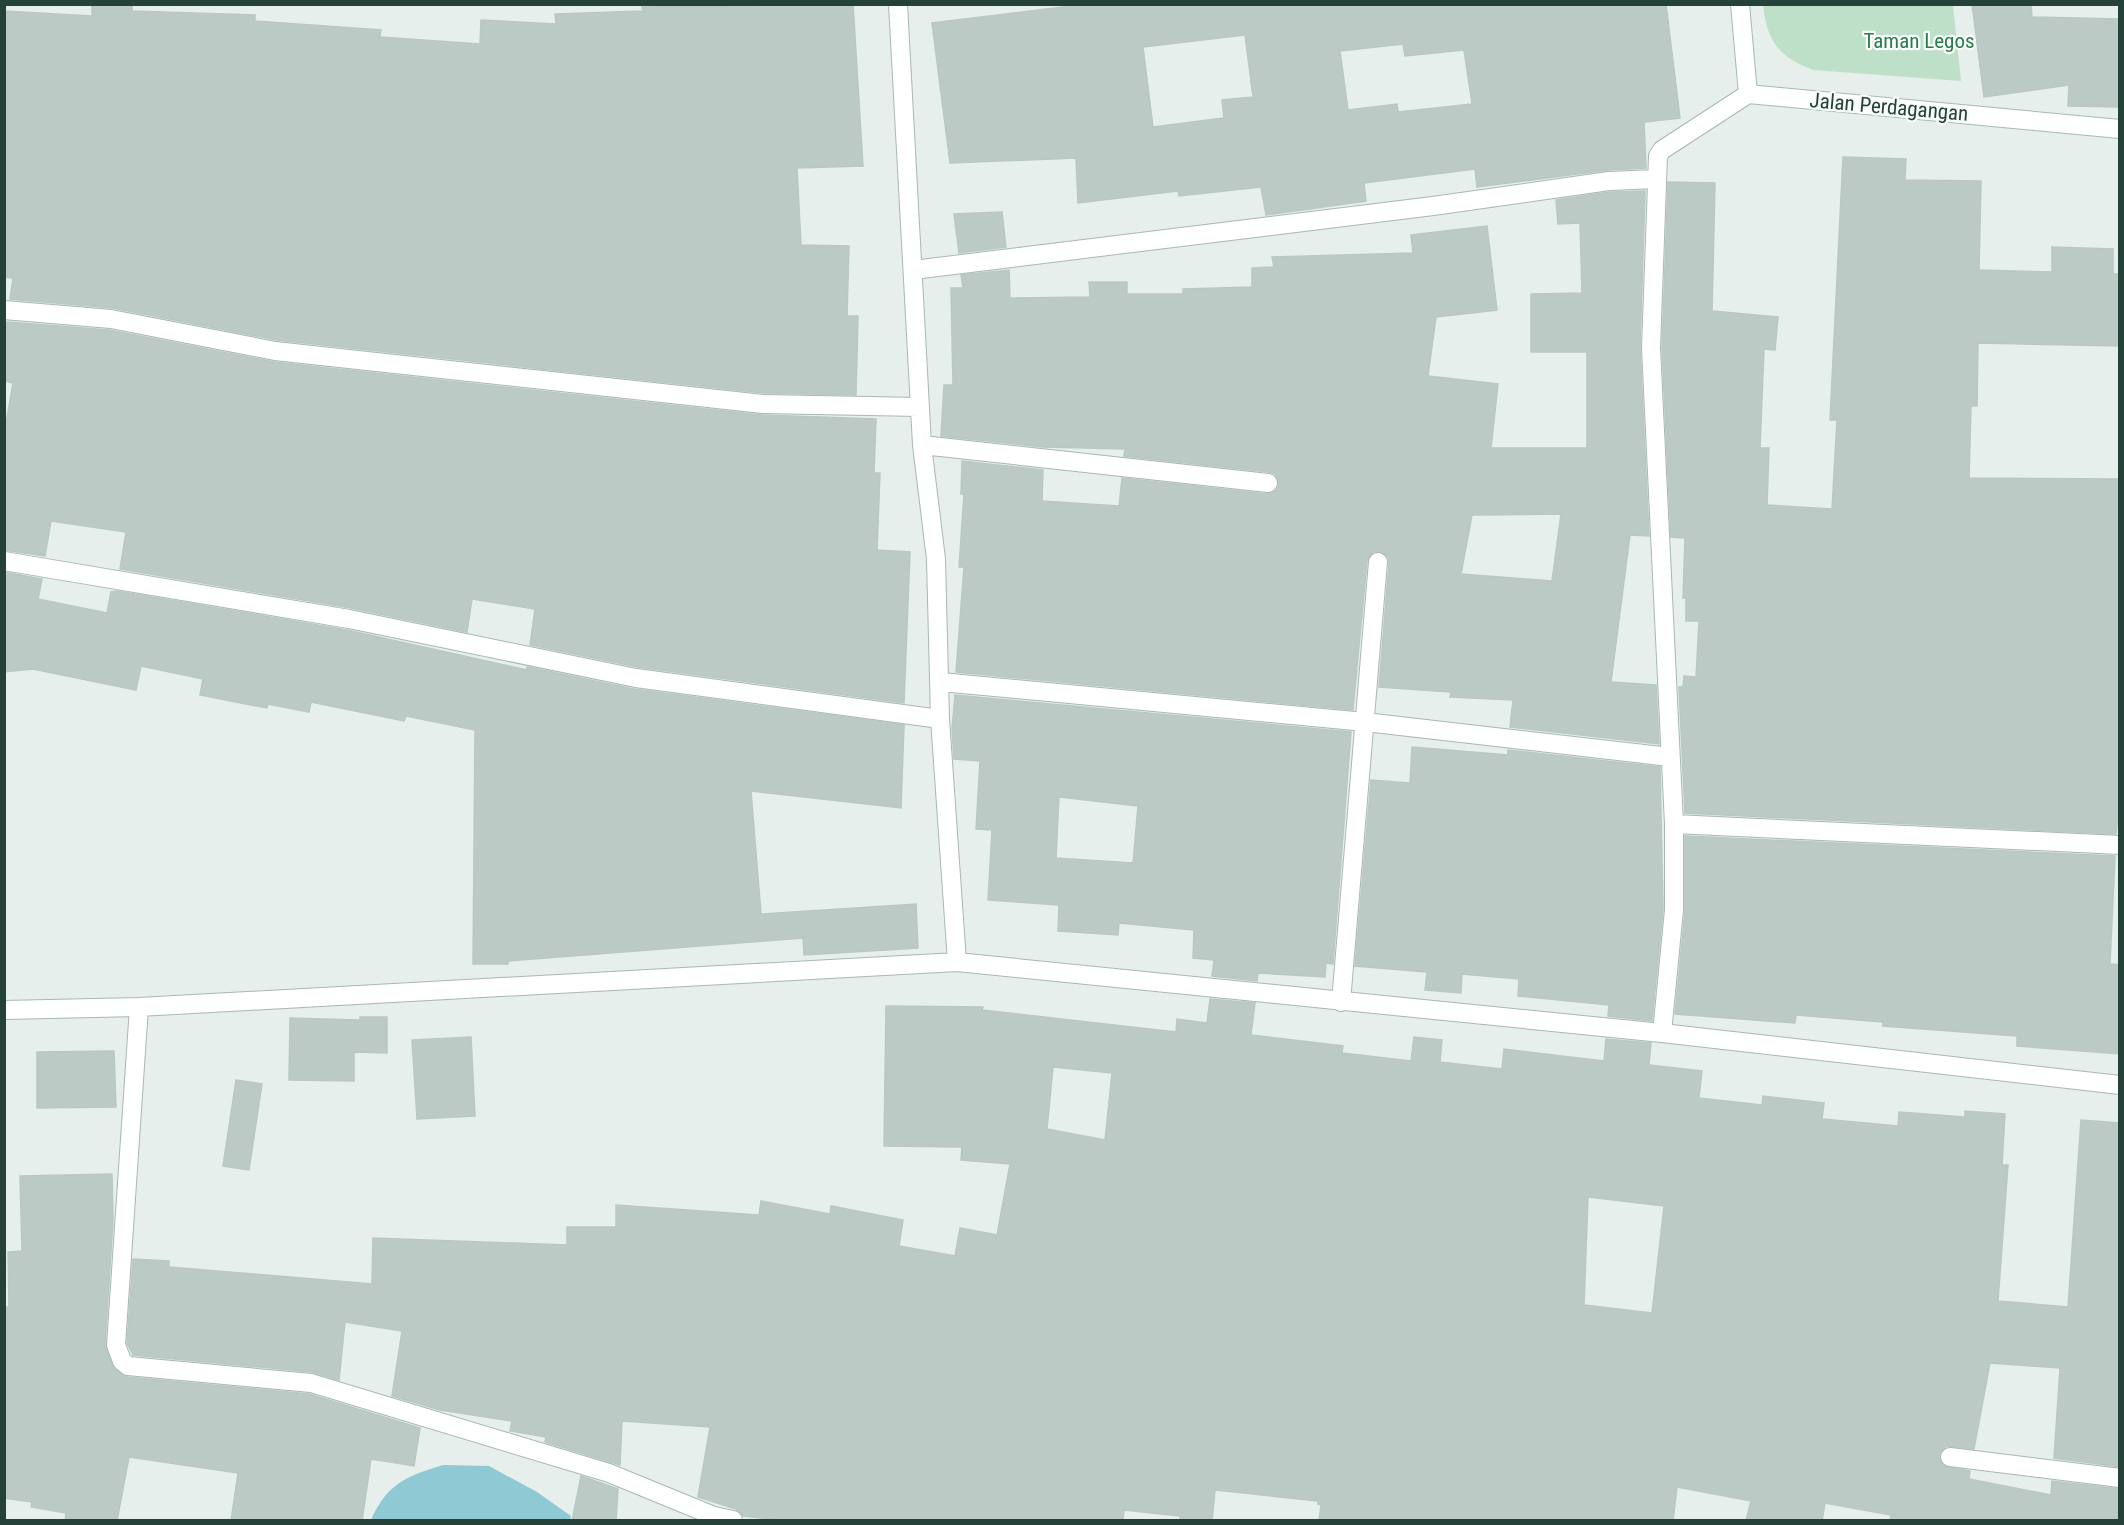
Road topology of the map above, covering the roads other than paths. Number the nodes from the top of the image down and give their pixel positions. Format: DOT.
graph roads {
  1 [pos="898,4"];
  2 [pos="1740,4"];
  3 [pos="1748,94"];
  4 [pos="2120,129"];
  5 [pos="1656,179"];
  6 [pos="913,270"];
  7 [pos="4,310"];
  8 [pos="920,407"];
  9 [pos="922,446"];
  10 [pos="1268,483"];
  11 [pos="4,561"];
  12 [pos="1378,562"];
  13 [pos="941,682"];
  14 [pos="940,719"];
  15 [pos="1365,722"];
  16 [pos="1670,757"];
  17 [pos="1674,824"];
  18 [pos="2120,845"];
  19 [pos="957,962"];
  20 [pos="1341,1002"];
  21 [pos="139,1007"];
  22 [pos="4,1010"];
  23 [pos="1662,1033"];
  24 [pos="2120,1084"];
  25 [pos="1950,1458"];
  26 [pos="2120,1478"];
  27 [pos="733,1521"];
  1 -- 6 [label="street"];
  2 -- 3 [label="street"];
  3 -- 4 [label="street, Jalan Perdagangan"];
  3 -- 5 [label="street"];
  5 -- 6 [label="street"];
  5 -- 16 [label="street"];
  6 -- 8 [label="street"];
  7 -- 8 [label="street"];
  8 -- 9 [label="street"];
  9 -- 10 [label="street"];
  9 -- 13 [label="street"];
  11 -- 14 [label="street"];
  12 -- 15 [label="street"];
  13 -- 14 [label="street"];
  13 -- 15 [label="street"];
  14 -- 19 [label="street"];
  15 -- 16 [label="street"];
  15 -- 20 [label="street"];
  16 -- 17 [label="street"];
  17 -- 18 [label="street"];
  17 -- 23 [label="street"];
  19 -- 20 [label="street"];
  19 -- 21 [label="street"];
  20 -- 23 [label="street"];
  21 -- 22 [label="street"];
  21 -- 27 [label="street"];
  23 -- 24 [label="street"];
  25 -- 26 [label="street"];
}
